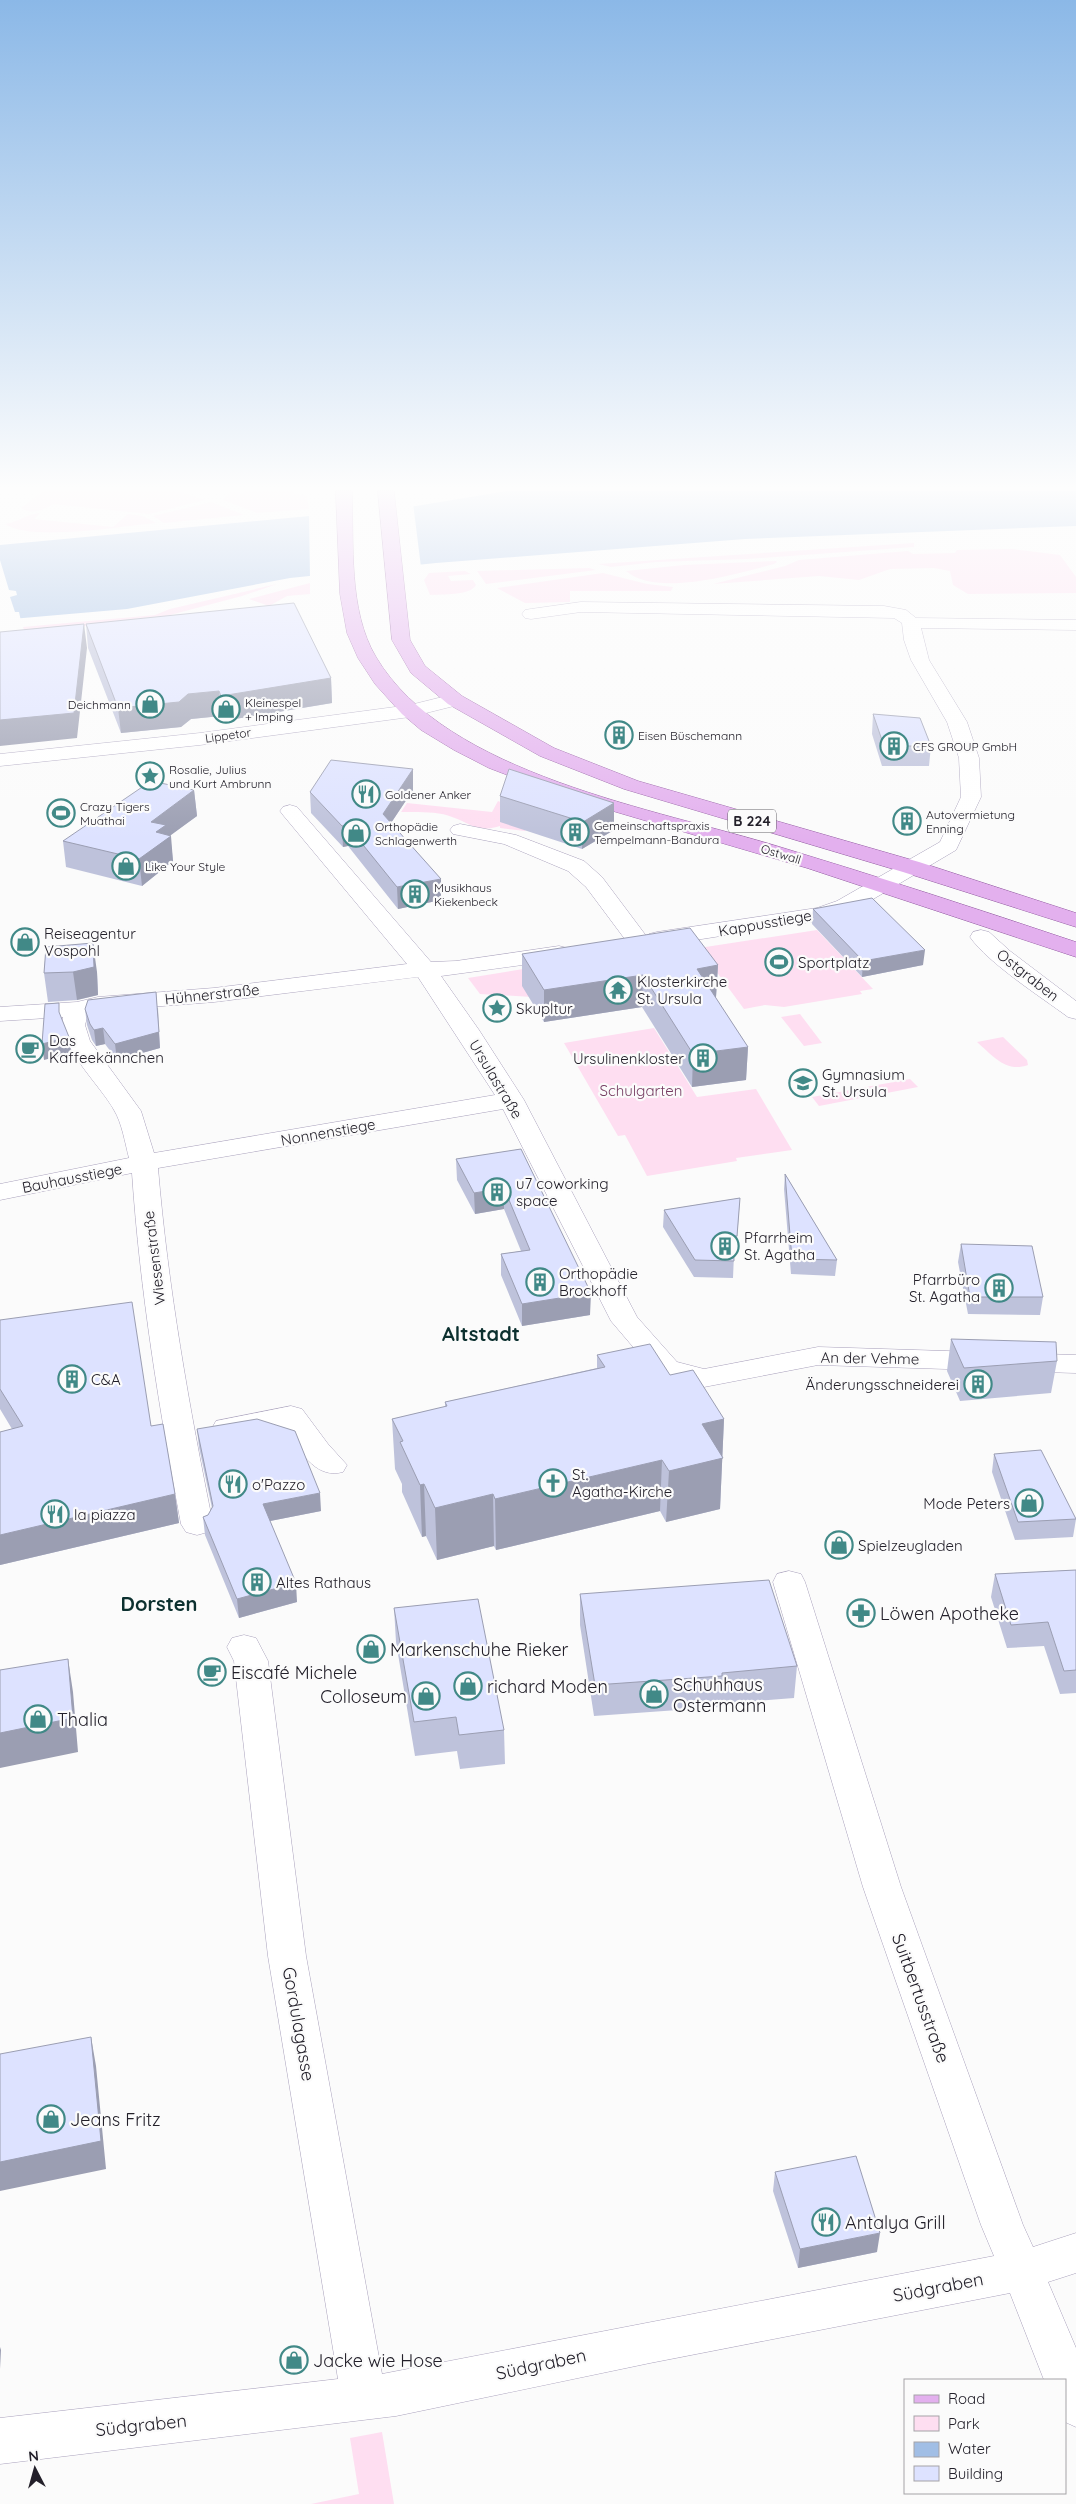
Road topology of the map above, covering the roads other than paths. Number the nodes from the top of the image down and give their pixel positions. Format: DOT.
graph roads {
  1 [pos="352,608"];
  2 [pos="397,608"];
  3 [pos="532,614"];
  4 [pos="911,623"];
  5 [pos="1076,625"];
  6 [pos="455,700"];
  7 [pos="410,711"];
  8 [pos="0,760"];
  9 [pos="290,811"];
  10 [pos="460,830"];
  11 [pos="911,867"];
  12 [pos="881,884"];
  13 [pos="1076,920"];
  14 [pos="981,937"];
  15 [pos="580,950"];
  16 [pos="1076,950"];
  17 [pos="424,970"];
  18 [pos="77,1009"];
  19 [pos="1076,1012"];
  20 [pos="0,1014"];
  21 [pos="512,1100"];
  22 [pos="144,1163"];
  23 [pos="0,1192"];
  24 [pos="1076,1364"];
  25 [pos="667,1370"];
  26 [pos="180,1438"];
  27 [pos="332,1465"];
  28 [pos="197,1524"];
  29 [pos="789,1582"];
  30 [pos="244,1647"];
  31 [pos="1076,2253"];
  32 [pos="1021,2271"];
  33 [pos="1066,2379"];
  34 [pos="1066,2379"];
  35 [pos="364,2400"];
  36 [pos="1076,2405"];
  37 [pos="0,2440"];
  1 -- 7 [label="main road, B 224"];
  2 -- 6 [label="main road, B 224"];
  3 -- 4 [label="street"];
  4 -- 5 [label="street"];
  4 -- 11 [label="street, Kappusstiege"];
  6 -- 7 [label="street, Lippetor"];
  6 -- 11 [label="main road, Ostwall / B 224"];
  7 -- 8 [label="street, Lippetor"];
  7 -- 12 [label="main road, Ostwall / B 224"];
  9 -- 17 [label="street, Ursulastraße"];
  10 -- 12 [label="street, Kappusstiege"];
  11 -- 12 [label="street, Kappusstiege"];
  11 -- 13 [label="main road, Ostwall / B 224"];
  12 -- 16 [label="main road, Ostwall / B 224"];
  14 -- 19 [label="street, Ostgraben"];
  15 -- 17 [label="street"];
  17 -- 18 [label="street, Hühnerstraße"];
  17 -- 21 [label="street, Ursulastraße"];
  18 -- 20 [label="street, Hühnerstraße"];
  18 -- 22 [label="street, Wiesenstraße"];
  21 -- 22 [label="street, Nonnenstiege"];
  21 -- 25 [label="street, Ursulastraße"];
  22 -- 23 [label="street, Bauhausstiege"];
  22 -- 26 [label="street, Wiesenstraße"];
  24 -- 25 [label="street, An der Vehme"];
  26 -- 27 [label="street"];
  26 -- 28 [label="street, Wiesenstraße"];
  29 -- 32 [label="street, Suitbertusstraße"];
  30 -- 35 [label="street, Gordulagasse"];
  31 -- 32 [label="street, Südgraben"];
  32 -- 33 [label="street, Suitbertusstraße"];
  32 -- 35 [label="street, Südgraben"];
  34 -- 36 [label="street, Suitbertusstraße"];
  35 -- 37 [label="street, Südgraben"];
}
